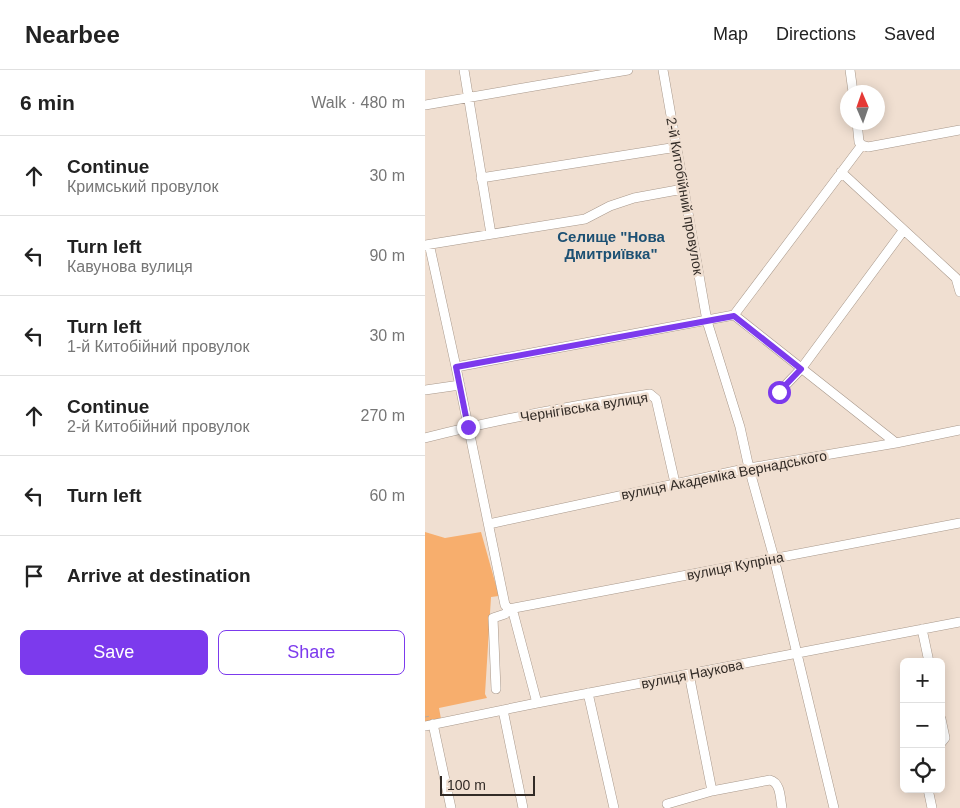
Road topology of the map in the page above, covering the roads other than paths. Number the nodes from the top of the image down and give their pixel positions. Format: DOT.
graph roads {
  1 [pos="464,70"];
  2 [pos="627,70"];
  3 [pos="663,70"];
  4 [pos="850,70"];
  5 [pos="591,73"];
  6 [pos="852,85"];
  7 [pos="467,98"];
  8 [pos="425,105"];
  9 [pos="858,130"];
  10 [pos="960,130"];
  11 [pos="862,145"];
  12 [pos="677,147"];
  13 [pos="841,172"];
  14 [pos="481,178"];
  15 [pos="683,188"];
  16 [pos="903,231"];
  17 [pos="491,234"];
  18 [pos="425,245"];
  19 [pos="960,292"];
  20 [pos="734,316"];
  21 [pos="707,321"];
  22 [pos="456,367"];
  23 [pos="801,369"];
  24 [pos="459,385"];
  25 [pos="425,390"];
  26 [pos="779,392"];
  27 [pos="468,427"];
  28 [pos="960,430"];
  29 [pos="425,438"];
  30 [pos="896,443"];
  31 [pos="749,468"];
  32 [pos="675,483"];
  33 [pos="960,523"];
  34 [pos="489,524"];
  35 [pos="773,558"];
  36 [pos="509,609"];
  37 [pos="960,622"];
  38 [pos="922,629"];
  39 [pos="796,654"];
  40 [pos="928,658"];
  41 [pos="689,674"];
  42 [pos="496,689"];
  43 [pos="588,693"];
  44 [pos="537,703"];
  45 [pos="503,710"];
  46 [pos="430,722"];
  47 [pos="712,791"];
  48 [pos="929,793"];
  49 [pos="667,804"];
  50 [pos="451,808"];
  51 [pos="523,808"];
  52 [pos="614,808"];
  53 [pos="782,808"];
  54 [pos="834,808"];
  55 [pos="932,808"];
  1 -- 7 [label="street"];
  2 -- 5 [label="street"];
  3 -- 12 [label="street, 2-й Китобійний провулок"];
  4 -- 6 [label="street"];
  5 -- 7 [label="street"];
  7 -- 8 [label="street"];
  7 -- 14 [label="street"];
  9 -- 11 [label="street"];
  10 -- 11 [label="street"];
  11 -- 13 [label="street"];
  12 -- 14 [label="street"];
  12 -- 15 [label="street, 2-й Китобійний провулок"];
  13 -- 16 [label="street"];
  13 -- 20 [label="street"];
  14 -- 17 [label="street"];
  15 -- 17 [label="street"];
  15 -- 21 [label="street, 2-й Китобійний провулок"];
  16 -- 19 [label="street"];
  16 -- 23 [label="street"];
  17 -- 18 [label="street"];
  18 -- 22 [label="street"];
  20 -- 21 [label="street"];
  20 -- 23 [label="street"];
  21 -- 22 [label="street"];
  21 -- 31 [label="street, 2-й Китобійний провулок"];
  22 -- 24 [label="street"];
  23 -- 26 [label="street"];
  23 -- 30 [label="street"];
  24 -- 25 [label="street"];
  24 -- 27 [label="street"];
  27 -- 29 [label="street, Чернігівська вулиця"];
  27 -- 32 [label="street, Чернігівська вулиця"];
  27 -- 34 [label="street"];
  28 -- 30 [label="street, вулиця Академіка Вернадського"];
  30 -- 31 [label="street, вулиця Академіка Вернадського"];
  31 -- 32 [label="street, вулиця Академіка Вернадського"];
  31 -- 35 [label="street, 2-й Китобійний провулок"];
  32 -- 34 [label="street, вулиця Академіка Вернадського"];
  33 -- 35 [label="street, вулиця Купріна"];
  34 -- 36 [label="street"];
  35 -- 36 [label="street, вулиця Купріна"];
  35 -- 39 [label="street, 2-й Китобійний провулок"];
  36 -- 42 [label="street"];
  36 -- 44 [label="street"];
  37 -- 38 [label="street, вулиця Наукова"];
  38 -- 39 [label="street, вулиця Наукова"];
  38 -- 40 [label="street"];
  39 -- 41 [label="street, вулиця Наукова"];
  39 -- 54 [label="street, 2-й Китобійний провулок"];
  41 -- 43 [label="street, вулиця Наукова"];
  41 -- 47 [label="street"];
  43 -- 44 [label="street, вулиця Наукова"];
  43 -- 52 [label="street"];
  44 -- 45 [label="street, вулиця Наукова"];
  45 -- 46 [label="street, вулиця Наукова"];
  45 -- 51 [label="street"];
  46 -- 50 [label="street"];
  47 -- 49 [label="street"];
  47 -- 53 [label="street"];
  48 -- 55 [label="street"];
}
